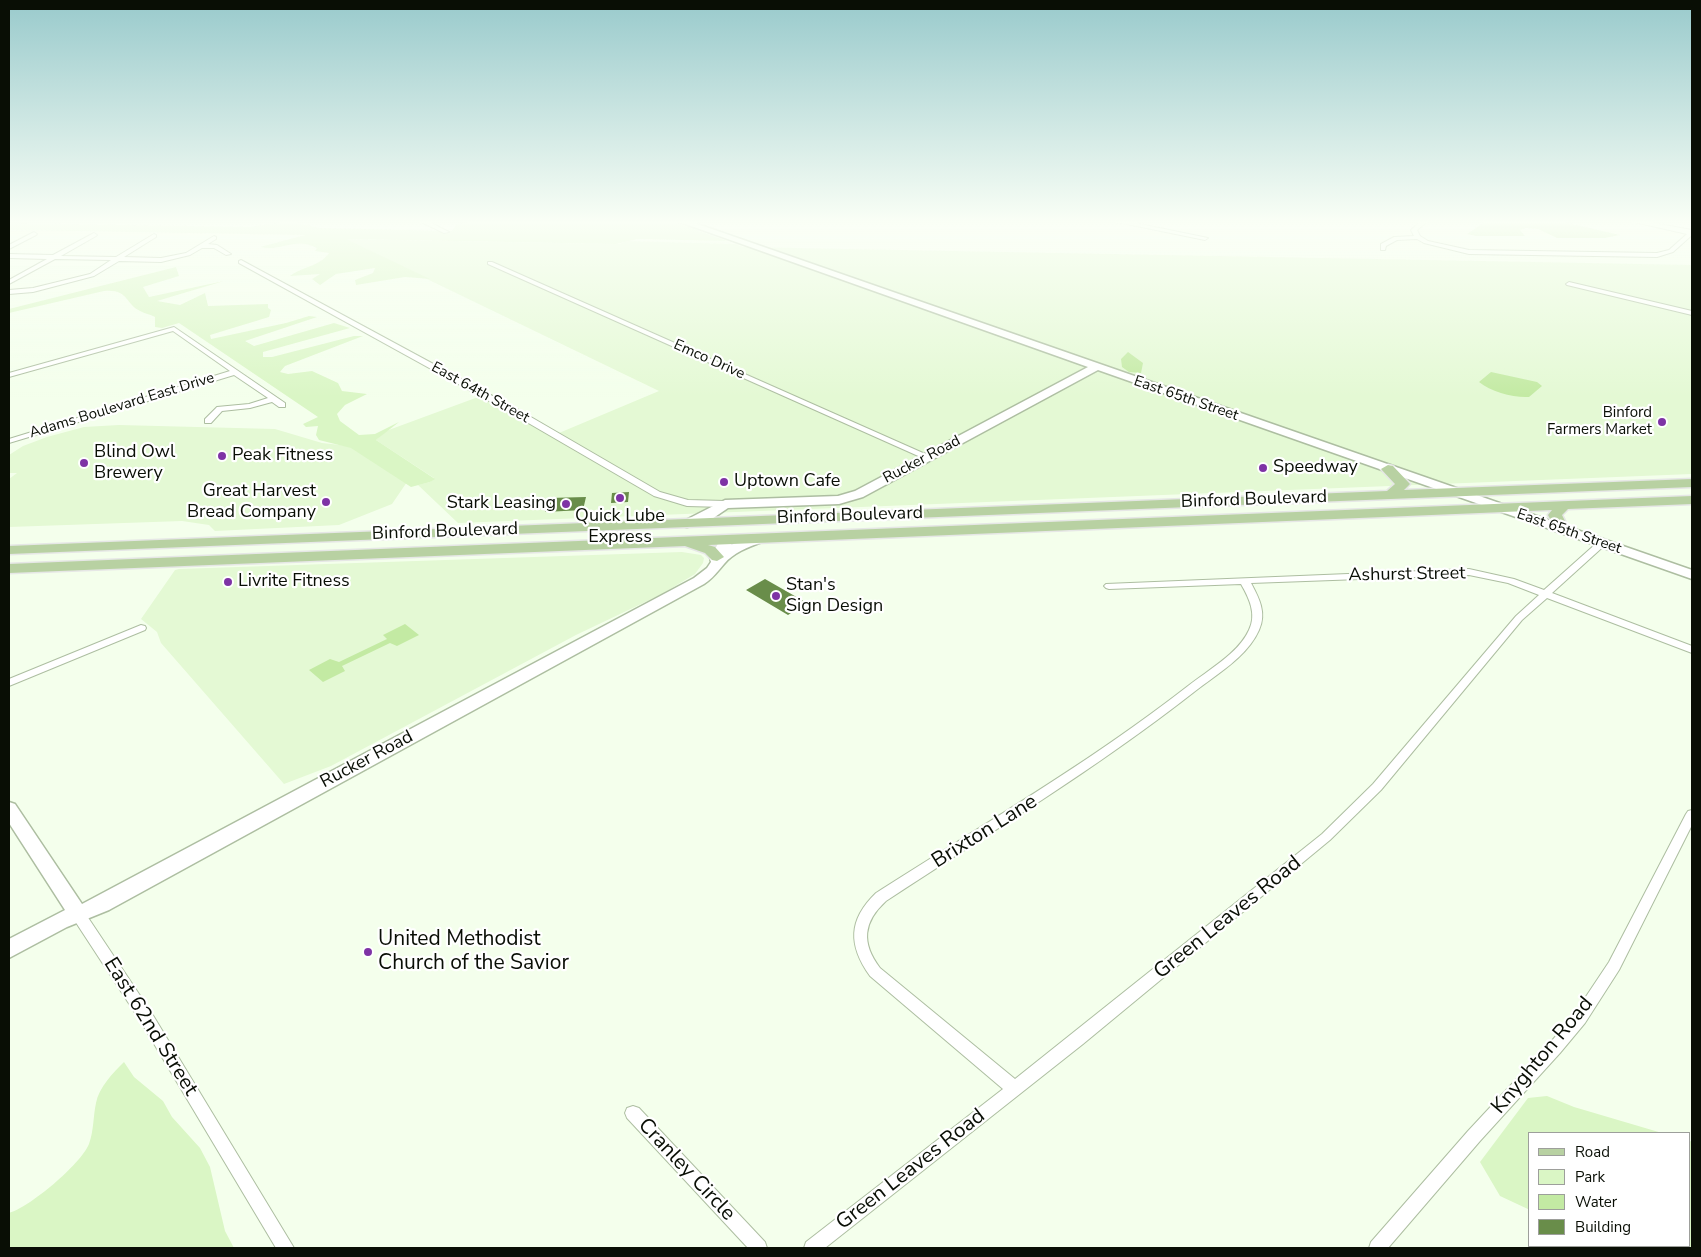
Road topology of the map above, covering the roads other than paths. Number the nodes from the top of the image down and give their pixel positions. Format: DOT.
graph roads {
  1 [pos="75,280"];
  2 [pos="273,280"];
  3 [pos="528,280"];
  4 [pos="848,280"];
  5 [pos="1569,284"];
  6 [pos="9,293"];
  7 [pos="1692,313"];
  8 [pos="1096,367"];
  9 [pos="235,372"];
  10 [pos="9,375"];
  11 [pos="273,399"];
  12 [pos="282,405"];
  13 [pos="208,421"];
  14 [pos="9,441"];
  15 [pos="928,457"];
  16 [pos="1388,469"];
  17 [pos="1692,483"];
  18 [pos="1454,492"];
  19 [pos="1391,495"];
  20 [pos="1692,500"];
  21 [pos="729,504"];
  22 [pos="1564,505"];
  23 [pos="1500,508"];
  24 [pos="773,520"];
  25 [pos="731,521"];
  26 [pos="687,523"];
  27 [pos="1562,529"];
  28 [pos="757,539"];
  29 [pos="727,540"];
  30 [pos="680,542"];
  31 [pos="1602,544"];
  32 [pos="9,550"];
  33 [pos="717,559"];
  34 [pos="9,569"];
  35 [pos="1692,575"];
  36 [pos="1244,580"];
  37 [pos="1109,586"];
  38 [pos="1545,593"];
  39 [pos="141,628"];
  40 [pos="1692,650"];
  41 [pos="9,683"];
  42 [pos="9,809"];
  43 [pos="1692,814"];
  44 [pos="78,914"];
  45 [pos="9,949"];
  46 [pos="1015,1089"];
  47 [pos="633,1113"];
  48 [pos="286,1248"];
  49 [pos="760,1248"];
  50 [pos="812,1248"];
  51 [pos="1377,1248"];
  1 -- 6 [label="street"];
  2 -- 21 [label="street, East 64th Street"];
  3 -- 15 [label="street, Emco Drive"];
  4 -- 8 [label="street, East 65th Street"];
  5 -- 7 [label="street"];
  8 -- 15 [label="street, Rucker Road"];
  8 -- 16 [label="street, East 65th Street"];
  9 -- 10 [label="street"];
  9 -- 11 [label="street"];
  9 -- 14 [label="street, Adams Boulevard East Drive"];
  11 -- 12 [label="street"];
  11 -- 13 [label="street"];
  15 -- 21 [label="street, Rucker Road"];
  16 -- 18 [label="street, East 65th Street"];
  16 -- 19 [label="main road"];
  17 -- 18 [label="main road, Binford Boulevard"];
  18 -- 19 [label="main road, Binford Boulevard"];
  18 -- 23 [label="street, East 65th Street"];
  19 -- 24 [label="main road, Binford Boulevard"];
  20 -- 22 [label="main road, Binford Boulevard"];
  21 -- 25 [label="street"];
  21 -- 26 [label="street"];
  22 -- 23 [label="main road, Binford Boulevard"];
  22 -- 27 [label="main road"];
  23 -- 27 [label="street, East 65th Street"];
  23 -- 28 [label="main road, Binford Boulevard"];
  24 -- 25 [label="main road, Binford Boulevard"];
  24 -- 29 [label="main road"];
  25 -- 26 [label="main road, Binford Boulevard"];
  25 -- 30 [label="main road"];
  26 -- 32 [label="main road, Binford Boulevard"];
  27 -- 31 [label="street, East 65th Street"];
  28 -- 29 [label="main road, Binford Boulevard"];
  28 -- 33 [label="street, Rucker Road"];
  29 -- 30 [label="main road, Binford Boulevard"];
  29 -- 33 [label="street, Rucker Road"];
  30 -- 33 [label="main road"];
  30 -- 34 [label="main road, Binford Boulevard"];
  31 -- 35 [label="street, East 65th Street"];
  31 -- 38 [label="street, Green Leaves Road"];
  33 -- 44 [label="street, Rucker Road"];
  36 -- 37 [label="street, Ashurst Street"];
  36 -- 38 [label="street, Ashurst Street"];
  36 -- 46 [label="street, Brixton Lane"];
  38 -- 40 [label="street, Ashurst Street"];
  38 -- 46 [label="street, Green Leaves Road"];
  39 -- 41 [label="street"];
  42 -- 44 [label="street, East 62nd Street"];
  43 -- 51 [label="street, Knyghton Road"];
  44 -- 45 [label="street, Rucker Road"];
  44 -- 48 [label="street, East 62nd Street"];
  46 -- 50 [label="street, Green Leaves Road"];
  47 -- 49 [label="street, Cranley Circle"];
}
